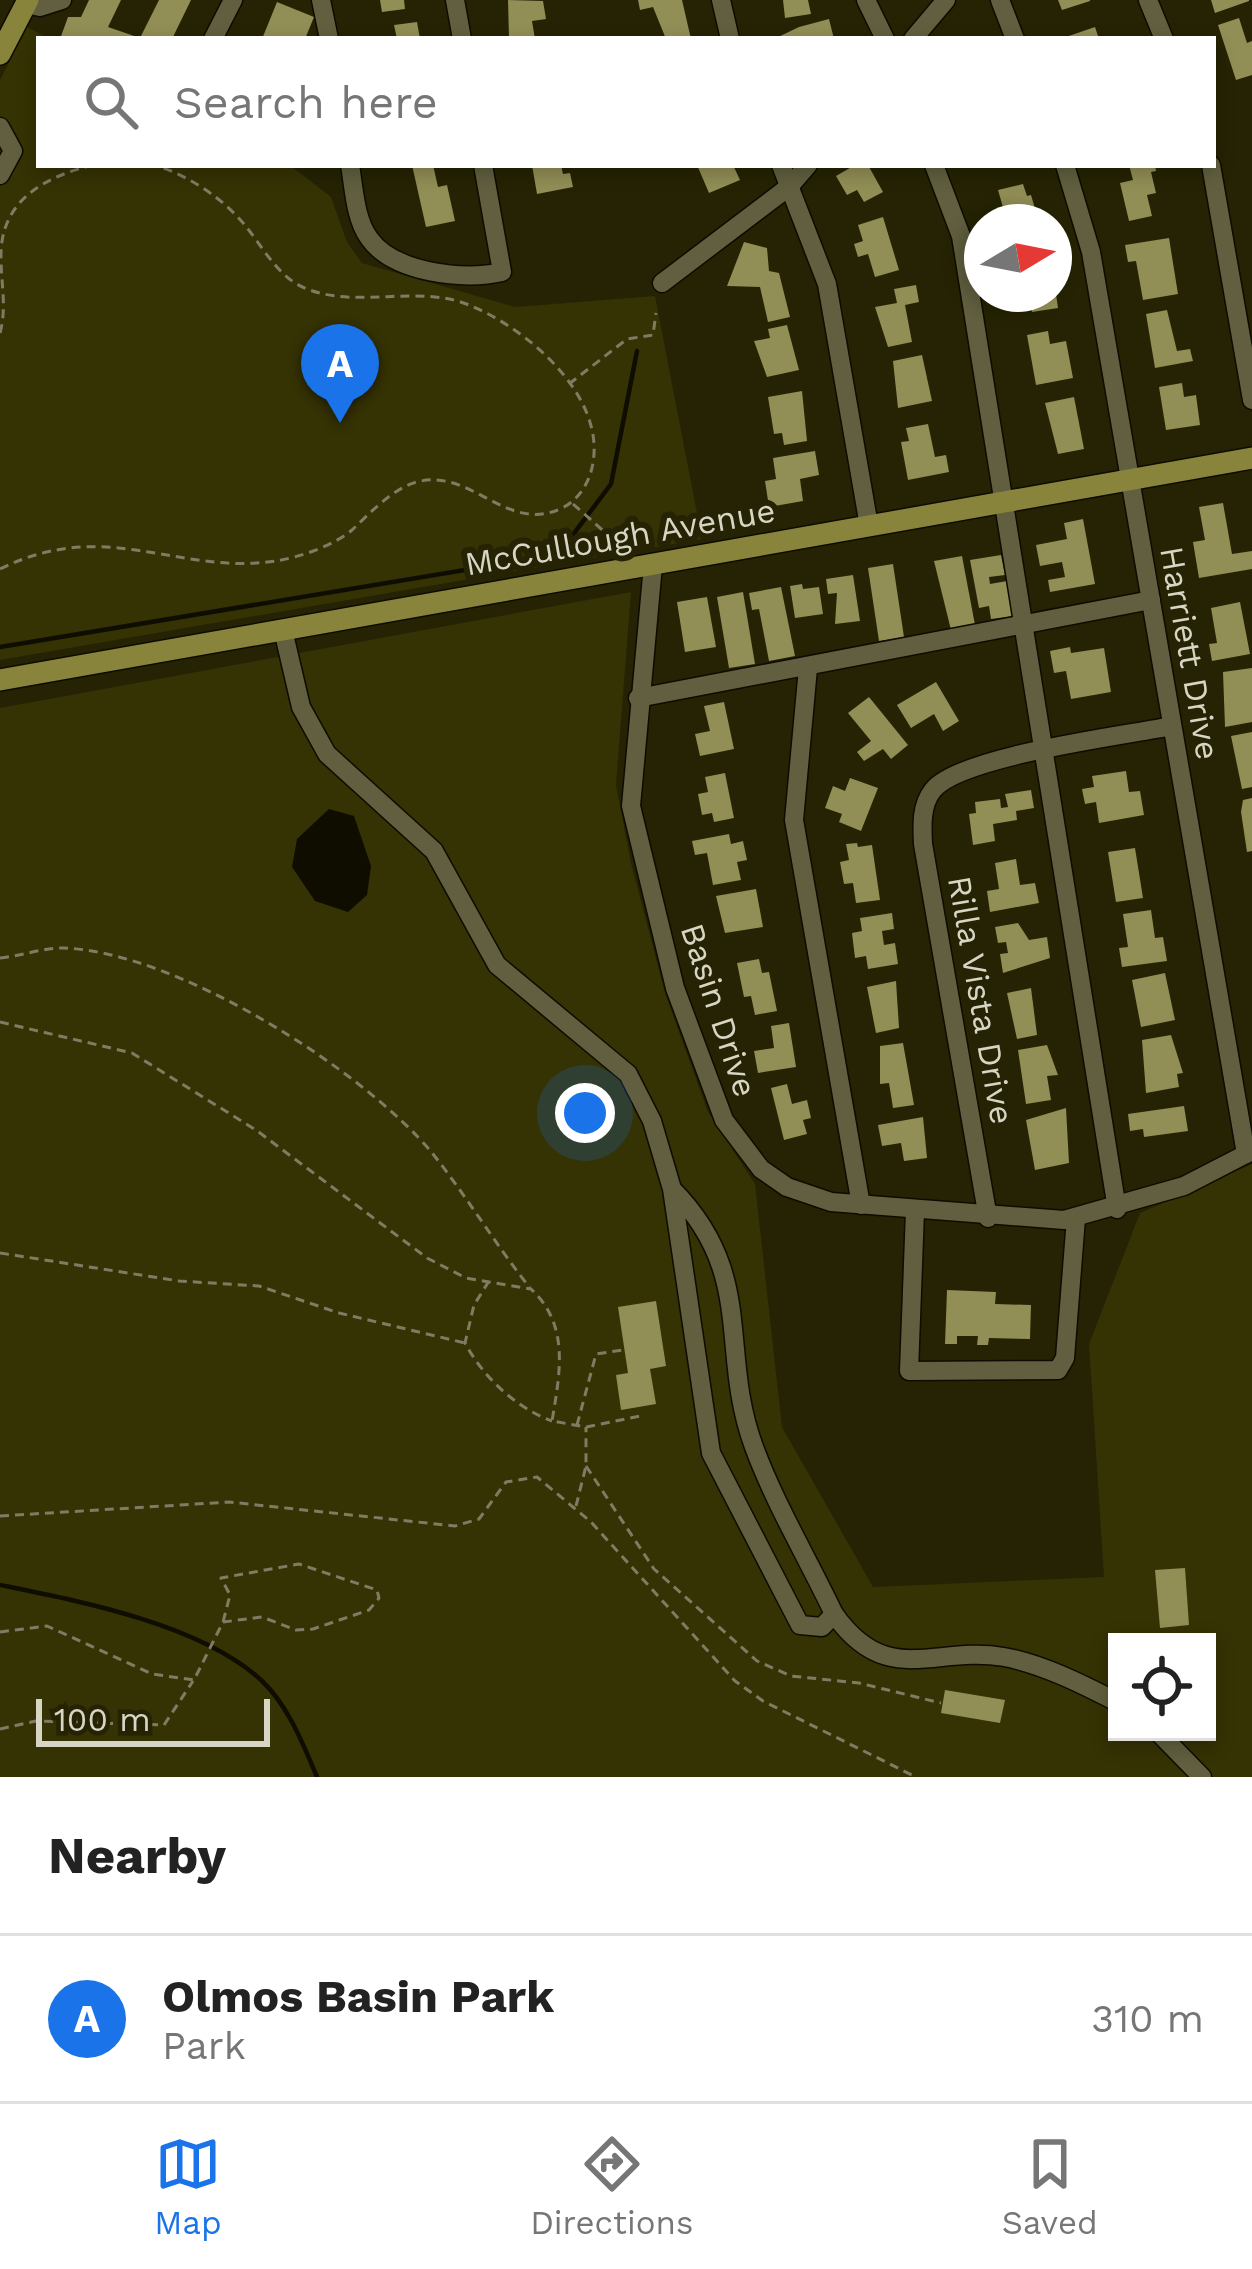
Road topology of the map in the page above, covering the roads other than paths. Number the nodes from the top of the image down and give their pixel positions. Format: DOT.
graph roads {
  1 [pos="62,0"];
  2 [pos="233,0"];
  3 [pos="321,0"];
  4 [pos="455,0"];
  5 [pos="721,0"];
  6 [pos="866,0"];
  7 [pos="946,0"];
  8 [pos="1000,0"];
  9 [pos="1148,0"];
  10 [pos="27,2"];
  11 [pos="215,36"];
  12 [pos="328,36"];
  13 [pos="461,36"];
  14 [pos="729,36"];
  15 [pos="884,36"];
  16 [pos="916,36"];
  17 [pos="1014,36"];
  18 [pos="1163,36"];
  19 [pos="0,54"];
  20 [pos="0,127"];
  21 [pos="351,168"];
  22 [pos="484,168"];
  23 [pos="782,168"];
  24 [pos="805,168"];
  25 [pos="935,168"];
  26 [pos="1065,168"];
  27 [pos="1212,168"];
  28 [pos="0,175"];
  29 [pos="790,186"];
  30 [pos="662,283"];
  31 [pos="1252,400"];
  32 [pos="1252,458"];
  33 [pos="1129,480"];
  34 [pos="1001,503"];
  35 [pos="869,526"];
  36 [pos="652,565"];
  37 [pos="1151,601"];
  38 [pos="1022,626"];
  39 [pos="283,630"];
  40 [pos="808,668"];
  41 [pos="0,680"];
  42 [pos="638,698"];
  43 [pos="1172,725"];
  44 [pos="1040,753"];
  45 [pos="1249,1153"];
  46 [pos="671,1189"];
  47 [pos="861,1205"];
  48 [pos="1117,1209"];
  49 [pos="915,1211"];
  50 [pos="1076,1217"];
  51 [pos="988,1218"];
  52 [pos="834,1614"];
  53 [pos="1108,1698"];
  54 [pos="1167,1741"];
  55 [pos="1202,1777"];
  1 -- 10 [label="street"];
  2 -- 11 [label="street"];
  3 -- 12 [label="street"];
  4 -- 13 [label="street"];
  5 -- 14 [label="street"];
  6 -- 15 [label="street"];
  7 -- 16 [label="street"];
  8 -- 17 [label="street"];
  9 -- 18 [label="street"];
  10 -- 19 [label="main road"];
  20 -- 28 [label="street"];
  21 -- 22 [label="street"];
  23 -- 29 [label="street"];
  24 -- 29 [label="street"];
  25 -- 34 [label="street"];
  26 -- 33 [label="street, Harriett Drive"];
  27 -- 31 [label="street"];
  29 -- 30 [label="street"];
  29 -- 35 [label="street"];
  32 -- 33 [label="main road, McCullough Avenue"];
  33 -- 34 [label="main road, McCullough Avenue"];
  33 -- 37 [label="street, Harriett Drive"];
  34 -- 35 [label="main road, McCullough Avenue"];
  34 -- 38 [label="street"];
  35 -- 36 [label="main road, McCullough Avenue"];
  36 -- 39 [label="main road, McCullough Avenue"];
  36 -- 42 [label="street, Basin Drive"];
  37 -- 38 [label="street"];
  37 -- 43 [label="street, Harriett Drive"];
  38 -- 40 [label="street"];
  38 -- 44 [label="street"];
  39 -- 41 [label="main road, McCullough Avenue"];
  39 -- 46 [label="street"];
  40 -- 42 [label="street"];
  40 -- 47 [label="street"];
  42 -- 47 [label="street, Basin Drive"];
  43 -- 44 [label="street"];
  43 -- 45 [label="street, Harriett Drive"];
  44 -- 48 [label="street"];
  44 -- 51 [label="street, Rilla Vista Drive"];
  45 -- 48 [label="street, Basin Drive"];
  46 -- 52 [label="street"];
  46 -- 52 [label="street"];
  47 -- 49 [label="street, Basin Drive"];
  48 -- 50 [label="street, Basin Drive"];
  49 -- 50 [label="street"];
  49 -- 51 [label="street, Basin Drive"];
  50 -- 51 [label="street, Basin Drive"];
  52 -- 53 [label="street"];
  54 -- 55 [label="street"];
}
